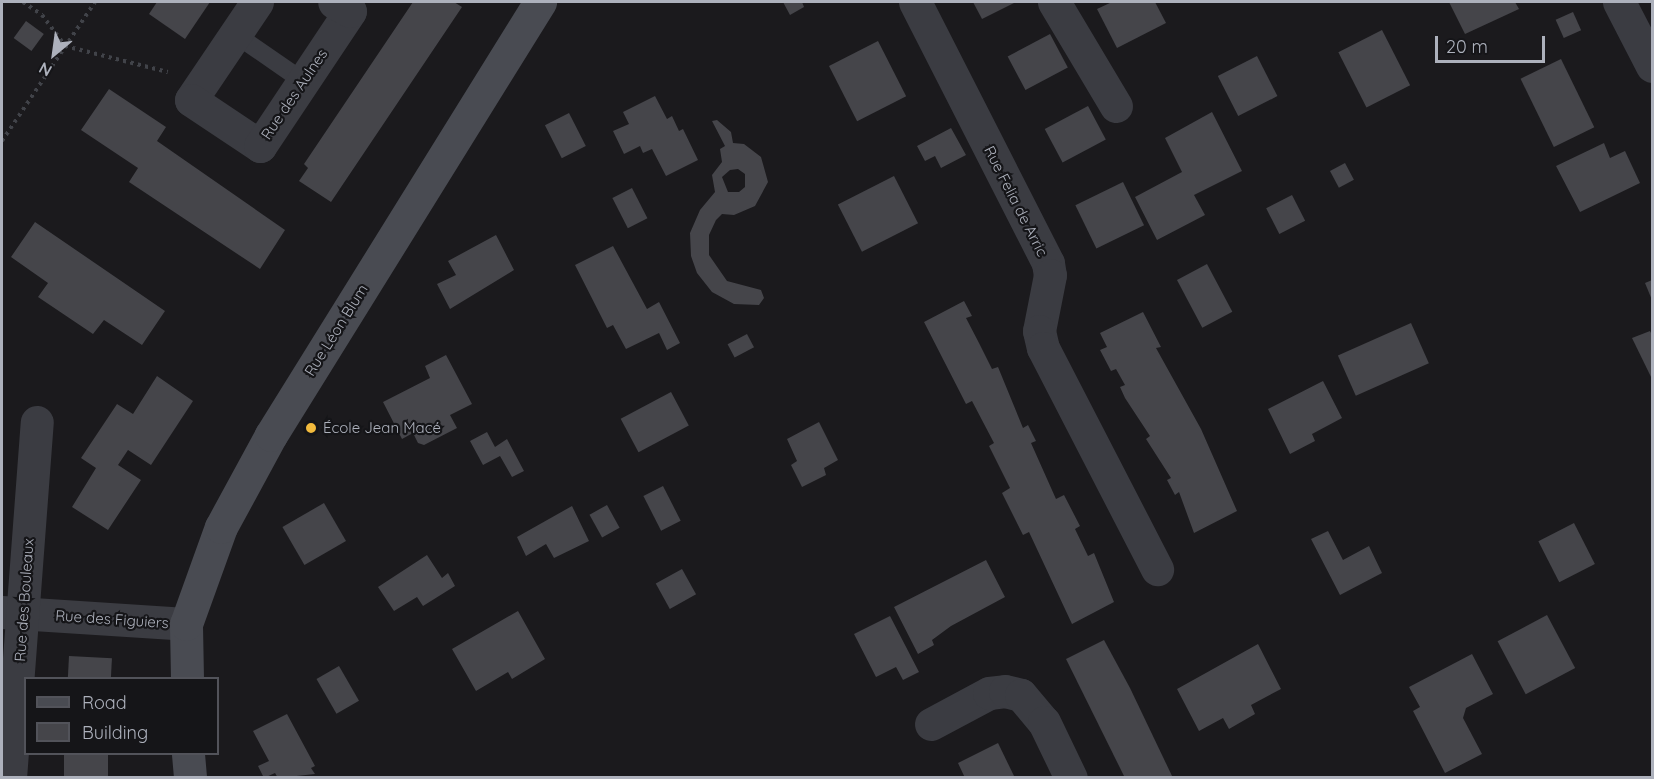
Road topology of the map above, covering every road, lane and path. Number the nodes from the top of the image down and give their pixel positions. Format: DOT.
graph roads {
  1 [pos="23,2"];
  2 [pos="95,2"];
  3 [pos="257,2"];
  4 [pos="334,2"];
  5 [pos="540,2"];
  6 [pos="915,2"];
  7 [pos="1054,2"];
  8 [pos="1619,2"];
  9 [pos="235,34"];
  10 [pos="65,46"];
  11 [pos="1653,66"];
  12 [pos="204,80"];
  13 [pos="303,81"];
  14 [pos="1116,106"];
  15 [pos="2,141"];
  16 [pos="37,423"];
  17 [pos="1157,569"];
  18 [pos="12,613"];
  19 [pos="186,624"];
  20 [pos="187,677"];
  21 [pos="931,724"];
  22 [pos="188,755"];
  23 [pos="10,777"];
  24 [pos="190,777"];
  25 [pos="1071,777"];
  1 -- 10 [label="path"];
  2 -- 10 [label="path"];
  3 -- 9 [label="street, Rue des Aulnes"];
  4 -- 13 [label="street, Rue des Aulnes"];
  5 -- 19 [label="main road, Rue Léon Blum"];
  6 -- 17 [label="street, Rue Felia de Arric"];
  7 -- 14 [label="street"];
  8 -- 11 [label="street"];
  9 -- 12 [label="street, Rue des Aulnes"];
  9 -- 13 [label="lane"];
  10 -- 12 [label="path"];
  10 -- 15 [label="path"];
  12 -- 13 [label="street, Rue des Aulnes"];
  16 -- 18 [label="street, Rue des Bouleaux"];
  18 -- 19 [label="street, Rue des Figuiers"];
  18 -- 23 [label="street, Rue des Bouleaux"];
  19 -- 20 [label="main road, Rue Léon Blum"];
  21 -- 25 [label="street"];
  22 -- 24 [label="main road"];
}
